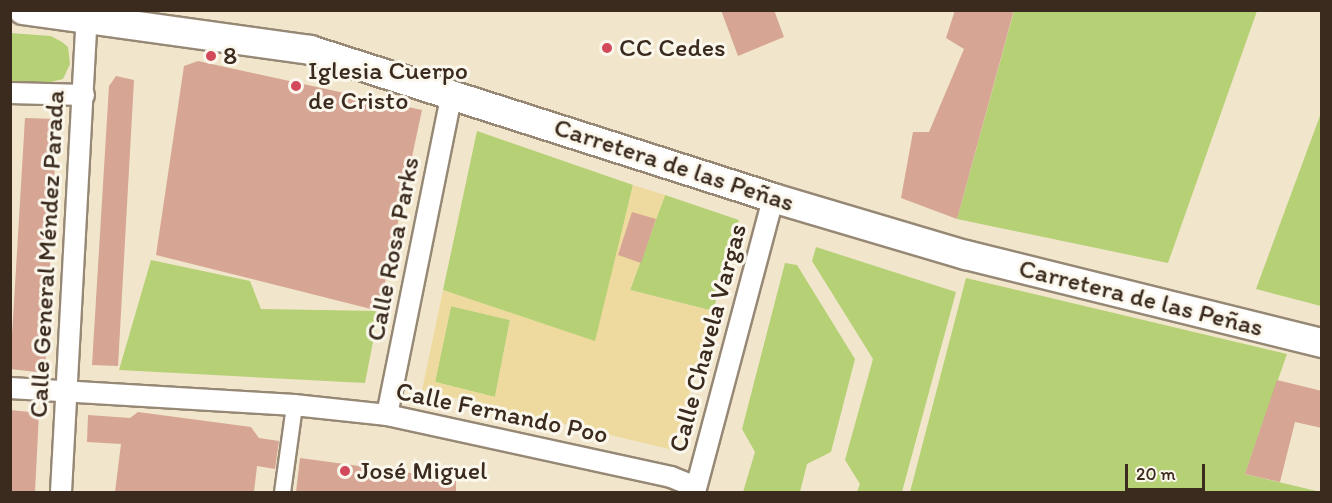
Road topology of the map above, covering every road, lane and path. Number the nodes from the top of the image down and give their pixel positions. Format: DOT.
graph roads {
  1 [pos="23,10"];
  2 [pos="87,18"];
  3 [pos="10,93"];
  4 [pos="452,94"];
  5 [pos="84,95"];
  6 [pos="773,198"];
  7 [pos="1322,343"];
  8 [pos="10,388"];
  9 [pos="66,392"];
  10 [pos="294,405"];
  11 [pos="387,414"];
  12 [pos="696,490"];
  13 [pos="61,492"];
  14 [pos="282,492"];
  1 -- 2 [label="main road, Carretera de las Peñas"];
  2 -- 4 [label="main road, Carretera de las Peñas"];
  2 -- 5 [label="street, Calle General Méndez Parada"];
  3 -- 5 [label="street"];
  4 -- 6 [label="main road, Carretera de las Peñas"];
  4 -- 11 [label="street, Calle Rosa Parks"];
  5 -- 9 [label="street, Calle General Méndez Parada"];
  6 -- 7 [label="main road, Carretera de las Peñas"];
  6 -- 12 [label="street, Calle Chavela Vargas"];
  8 -- 9 [label="street, Calle Fernando Poo"];
  9 -- 10 [label="street, Calle Fernando Poo"];
  9 -- 13 [label="street, Calle General Méndez Parada"];
  10 -- 11 [label="street, Calle Fernando Poo"];
  10 -- 14 [label="street"];
  11 -- 12 [label="street, Calle Fernando Poo"];
}
